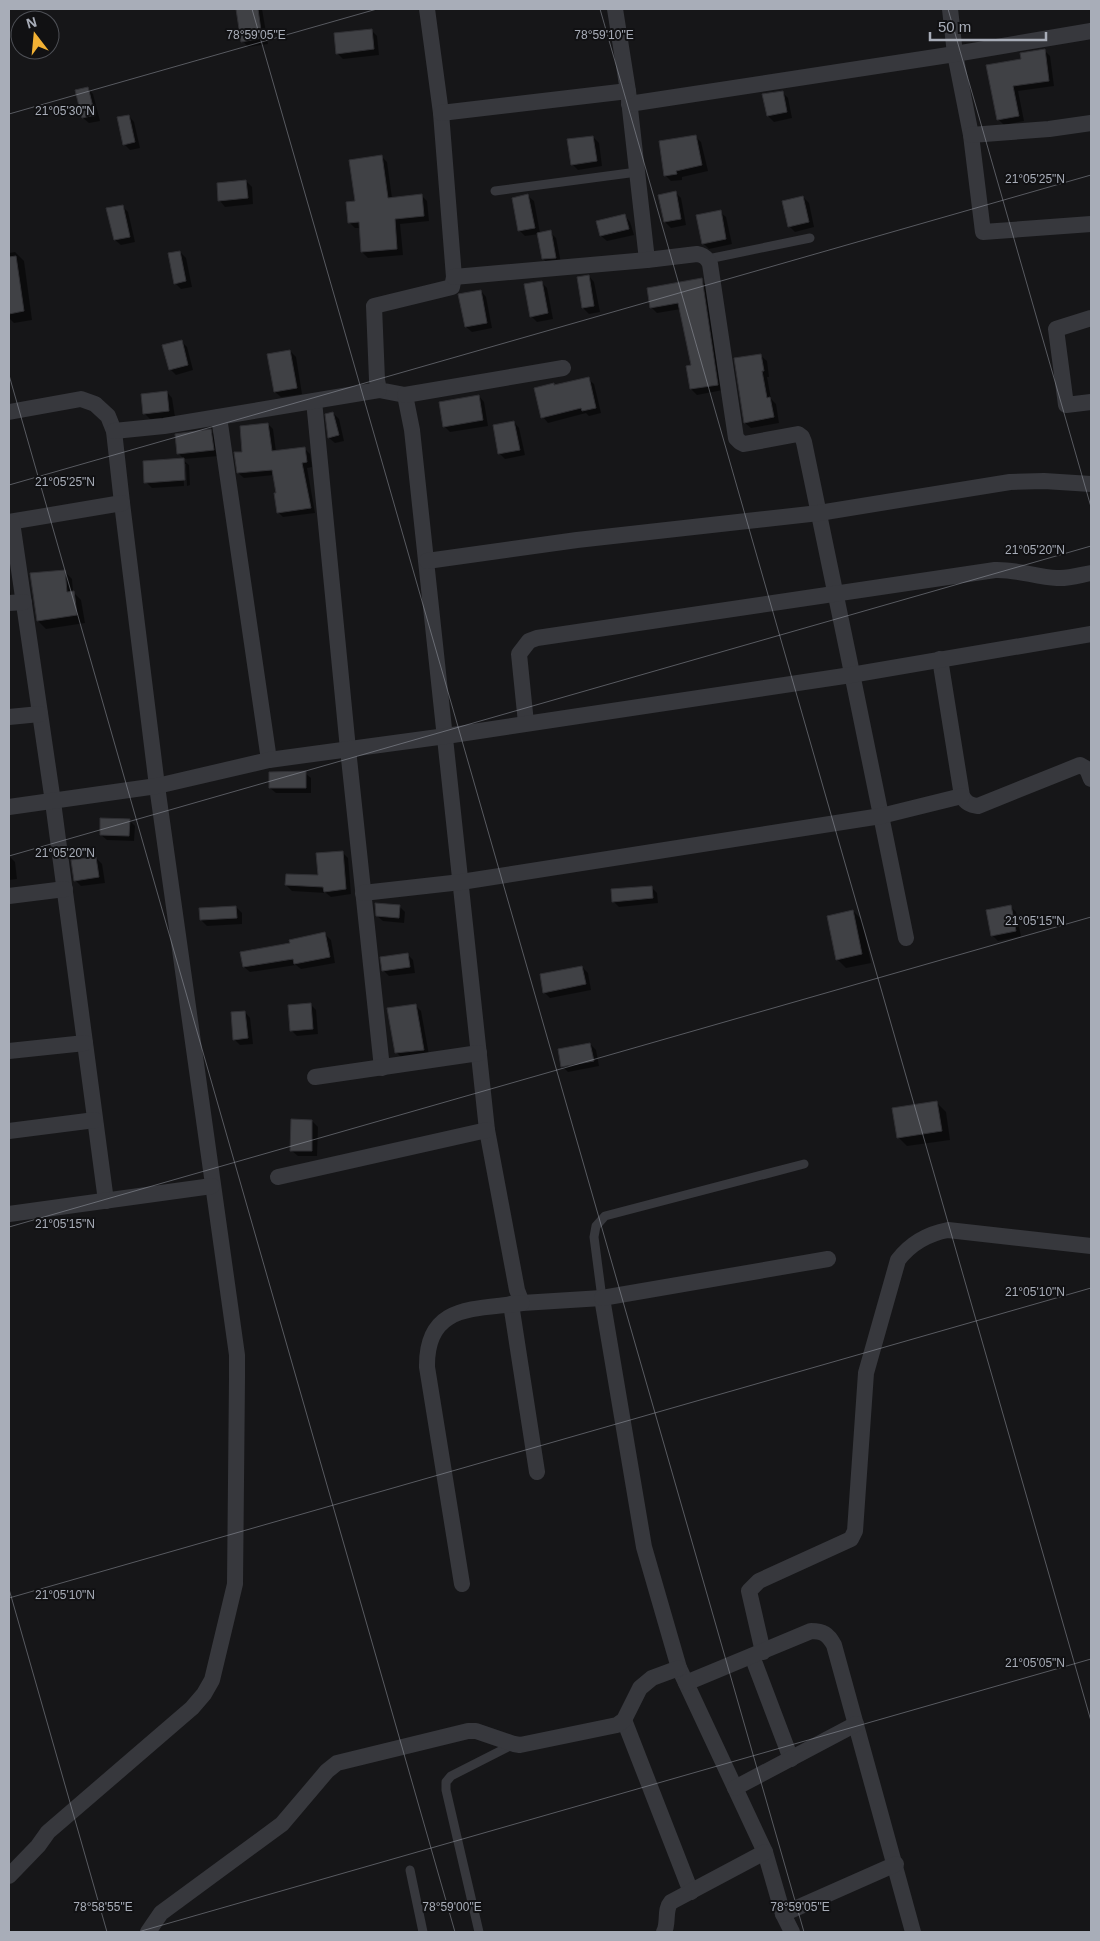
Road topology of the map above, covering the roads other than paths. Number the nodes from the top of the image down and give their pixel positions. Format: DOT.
graph roads {
  1 [pos="427,9"];
  2 [pos="615,9"];
  3 [pos="950,9"];
  4 [pos="1091,31"];
  5 [pos="956,54"];
  6 [pos="629,98"];
  7 [pos="441,113"];
  8 [pos="1091,123"];
  9 [pos="971,135"];
  10 [pos="637,172"];
  11 [pos="495,191"];
  12 [pos="1091,224"];
  13 [pos="810,238"];
  14 [pos="708,259"];
  15 [pos="647,260"];
  16 [pos="454,277"];
  17 [pos="1091,318"];
  18 [pos="564,368"];
  19 [pos="379,390"];
  20 [pos="405,395"];
  21 [pos="314,401"];
  22 [pos="1091,402"];
  23 [pos="9,412"];
  24 [pos="219,417"];
  25 [pos="114,430"];
  26 [pos="1091,484"];
  27 [pos="122,504"];
  28 [pos="819,513"];
  29 [pos="10,522"];
  30 [pos="427,561"];
  31 [pos="1091,573"];
  32 [pos="837,594"];
  33 [pos="16,602"];
  34 [pos="1091,634"];
  35 [pos="940,659"];
  36 [pos="851,675"];
  37 [pos="40,714"];
  38 [pos="9,717"];
  39 [pos="526,723"];
  40 [pos="446,736"];
  41 [pos="348,750"];
  42 [pos="269,760"];
  43 [pos="1091,780"];
  44 [pos="157,786"];
  45 [pos="962,796"];
  46 [pos="53,802"];
  47 [pos="9,807"];
  48 [pos="881,816"];
  49 [pos="461,882"];
  50 [pos="65,889"];
  51 [pos="363,893"];
  52 [pos="9,896"];
  53 [pos="906,938"];
  54 [pos="85,1043"];
  55 [pos="9,1051"];
  56 [pos="479,1053"];
  57 [pos="382,1068"];
  58 [pos="315,1077"];
  59 [pos="95,1120"];
  60 [pos="487,1130"];
  61 [pos="9,1131"];
  62 [pos="804,1164"];
  63 [pos="278,1177"];
  64 [pos="212,1186"];
  65 [pos="106,1201"];
  66 [pos="9,1214"];
  67 [pos="1091,1246"];
  68 [pos="828,1259"];
  69 [pos="602,1298"];
  70 [pos="516,1304"];
  71 [pos="537,1472"];
  72 [pos="462,1584"];
  73 [pos="757,1654"];
  74 [pos="678,1668"];
  75 [pos="686,1683"];
  76 [pos="624,1720"];
  77 [pos="856,1724"];
  78 [pos="514,1744"];
  79 [pos="791,1759"];
  80 [pos="735,1788"];
  81 [pos="765,1852"];
  82 [pos="896,1864"];
  83 [pos="410,1870"];
  84 [pos="9,1876"];
  85 [pos="691,1892"];
  86 [pos="784,1914"];
  87 [pos="148,1932"];
  88 [pos="423,1932"];
  89 [pos="479,1932"];
  90 [pos="664,1932"];
  91 [pos="792,1932"];
  92 [pos="914,1932"];
  1 -- 7 [label="street"];
  2 -- 6 [label="street"];
  3 -- 5 [label="street"];
  4 -- 5 [label="street"];
  5 -- 6 [label="street"];
  5 -- 9 [label="street"];
  6 -- 7 [label="street"];
  6 -- 10 [label="street"];
  7 -- 16 [label="street"];
  8 -- 9 [label="street"];
  9 -- 12 [label="street"];
  10 -- 11 [label="lane"];
  10 -- 15 [label="street"];
  13 -- 14 [label="lane"];
  14 -- 15 [label="street"];
  14 -- 28 [label="street"];
  15 -- 16 [label="street"];
  16 -- 19 [label="street"];
  17 -- 22 [label="street"];
  18 -- 20 [label="street"];
  19 -- 20 [label="street"];
  19 -- 21 [label="street"];
  20 -- 30 [label="street"];
  21 -- 24 [label="street"];
  21 -- 41 [label="street"];
  23 -- 25 [label="street"];
  24 -- 25 [label="street"];
  24 -- 42 [label="street"];
  25 -- 27 [label="street"];
  26 -- 28 [label="street"];
  27 -- 29 [label="street"];
  27 -- 44 [label="street"];
  28 -- 30 [label="street"];
  28 -- 32 [label="street"];
  29 -- 33 [label="street"];
  30 -- 40 [label="street"];
  31 -- 32 [label="street"];
  32 -- 36 [label="street"];
  32 -- 39 [label="street"];
  33 -- 37 [label="street"];
  34 -- 35 [label="street"];
  35 -- 36 [label="street"];
  35 -- 45 [label="street"];
  36 -- 39 [label="street"];
  36 -- 48 [label="street"];
  37 -- 38 [label="street"];
  37 -- 46 [label="street"];
  39 -- 40 [label="street"];
  40 -- 41 [label="street"];
  40 -- 49 [label="street"];
  41 -- 42 [label="street"];
  41 -- 51 [label="street"];
  42 -- 44 [label="street"];
  43 -- 45 [label="street"];
  44 -- 46 [label="street"];
  44 -- 64 [label="street"];
  45 -- 48 [label="street"];
  46 -- 47 [label="street"];
  46 -- 50 [label="street"];
  48 -- 49 [label="street"];
  48 -- 53 [label="street"];
  49 -- 51 [label="street"];
  49 -- 56 [label="street"];
  50 -- 52 [label="street"];
  50 -- 54 [label="street"];
  51 -- 57 [label="street"];
  54 -- 55 [label="street"];
  54 -- 59 [label="street"];
  56 -- 57 [label="street"];
  56 -- 60 [label="street"];
  57 -- 58 [label="street"];
  59 -- 61 [label="street"];
  59 -- 65 [label="street"];
  60 -- 63 [label="street"];
  60 -- 70 [label="street"];
  62 -- 69 [label="lane"];
  64 -- 65 [label="street"];
  64 -- 84 [label="street"];
  65 -- 66 [label="street"];
  67 -- 73 [label="street"];
  68 -- 69 [label="street"];
  69 -- 70 [label="street"];
  69 -- 74 [label="street"];
  70 -- 71 [label="street"];
  70 -- 72 [label="street"];
  73 -- 75 [label="street"];
  73 -- 77 [label="street"];
  73 -- 79 [label="street"];
  74 -- 75 [label="street"];
  74 -- 76 [label="street"];
  75 -- 80 [label="street"];
  76 -- 78 [label="street"];
  76 -- 85 [label="street"];
  77 -- 79 [label="street"];
  77 -- 82 [label="street"];
  78 -- 87 [label="street"];
  78 -- 89 [label="lane"];
  79 -- 80 [label="street"];
  80 -- 81 [label="street"];
  81 -- 85 [label="street"];
  81 -- 86 [label="street"];
  82 -- 86 [label="street"];
  82 -- 92 [label="street"];
  83 -- 88 [label="lane"];
  85 -- 90 [label="street"];
  86 -- 91 [label="street"];
}
